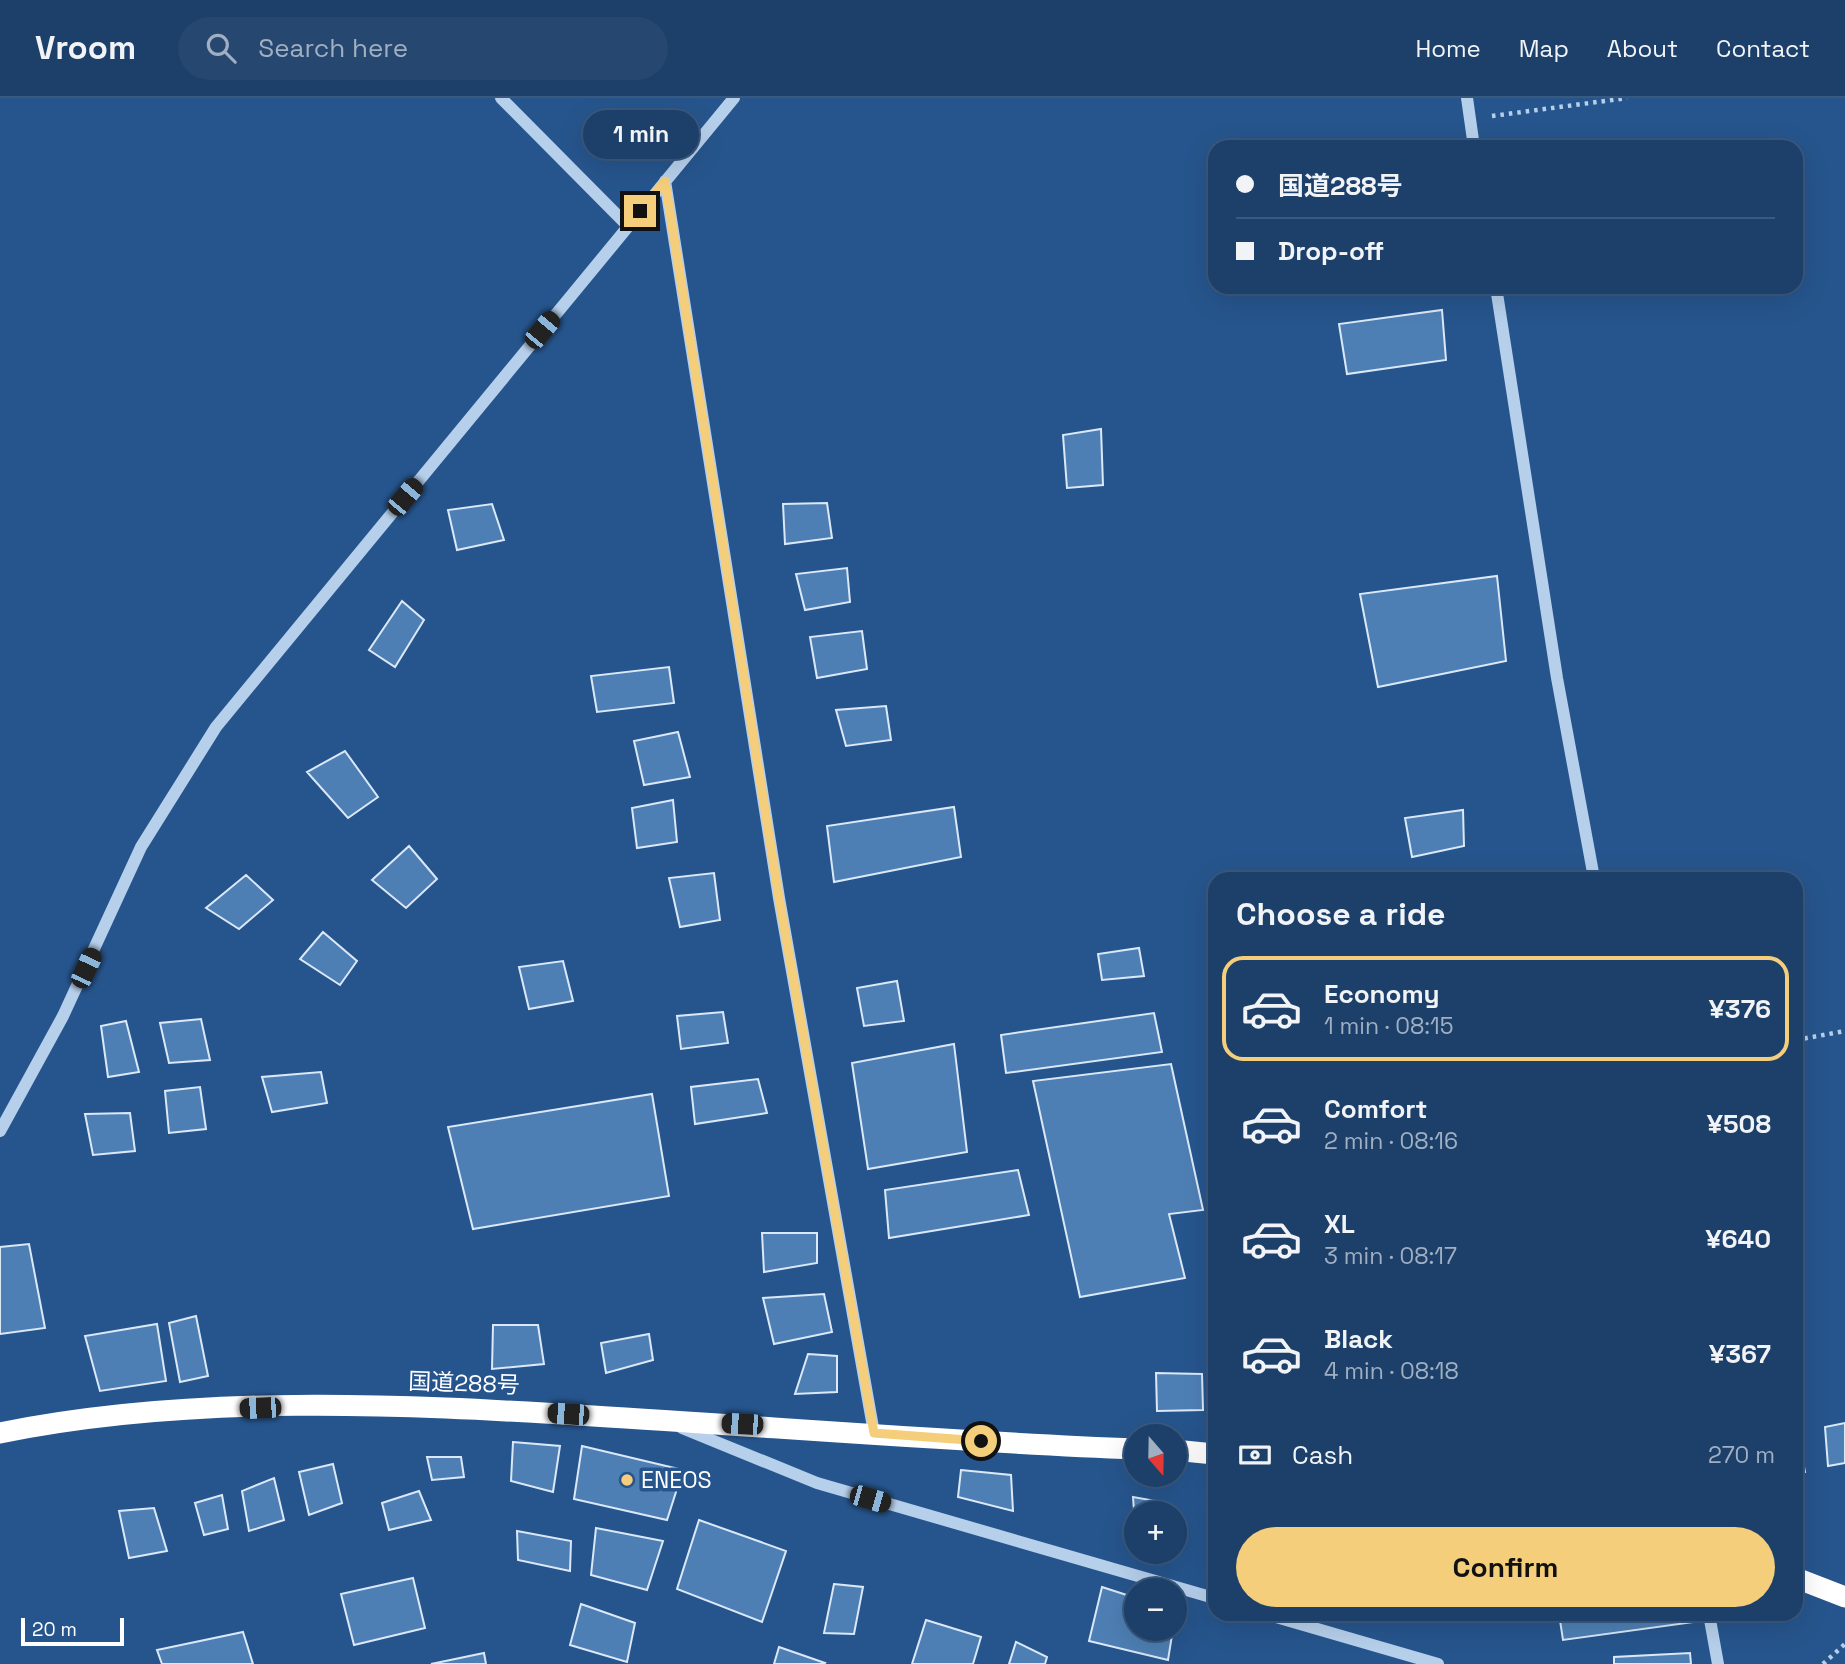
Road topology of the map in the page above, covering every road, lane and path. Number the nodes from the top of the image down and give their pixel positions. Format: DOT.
graph roads {
  1 [pos="501,98"];
  2 [pos="734,98"];
  3 [pos="1467,98"];
  4 [pos="1627,98"];
  5 [pos="1470,119"];
  6 [pos="1473,140"];
  7 [pos="665,181"];
  8 [pos="628,226"];
  9 [pos="1497,294"];
  10 [pos="1593,872"];
  11 [pos="1845,1031"];
  12 [pos="1803,1039"];
  13 [pos="0,1130"];
  14 [pos="662,1419"];
  15 [pos="0,1433"];
  16 [pos="874,1433"];
  17 [pos="1124,1449"];
  18 [pos="1187,1451"];
  19 [pos="1208,1453"];
  20 [pos="1803,1581"];
  21 [pos="1208,1596"];
  22 [pos="1845,1597"];
  23 [pos="1290,1621"];
  24 [pos="1710,1621"];
  25 [pos="1845,1644"];
  26 [pos="1438,1664"];
  27 [pos="1718,1664"];
  28 [pos="1823,1664"];
  1 -- 8 [label="street"];
  2 -- 7 [label="street"];
  3 -- 5 [label="street"];
  4 -- 5 [label="path"];
  5 -- 6 [label="street"];
  7 -- 8 [label="street"];
  7 -- 16 [label="street"];
  8 -- 13 [label="street"];
  9 -- 10 [label="street"];
  11 -- 12 [label="path"];
  14 -- 15 [label="highway, 国道288号"];
  14 -- 16 [label="highway, 国道288号"];
  14 -- 21 [label="street"];
  16 -- 17 [label="highway, 国道288号"];
  18 -- 19 [label="highway"];
  20 -- 22 [label="highway"];
  23 -- 26 [label="street"];
  24 -- 27 [label="street"];
  25 -- 28 [label="path"];
}
